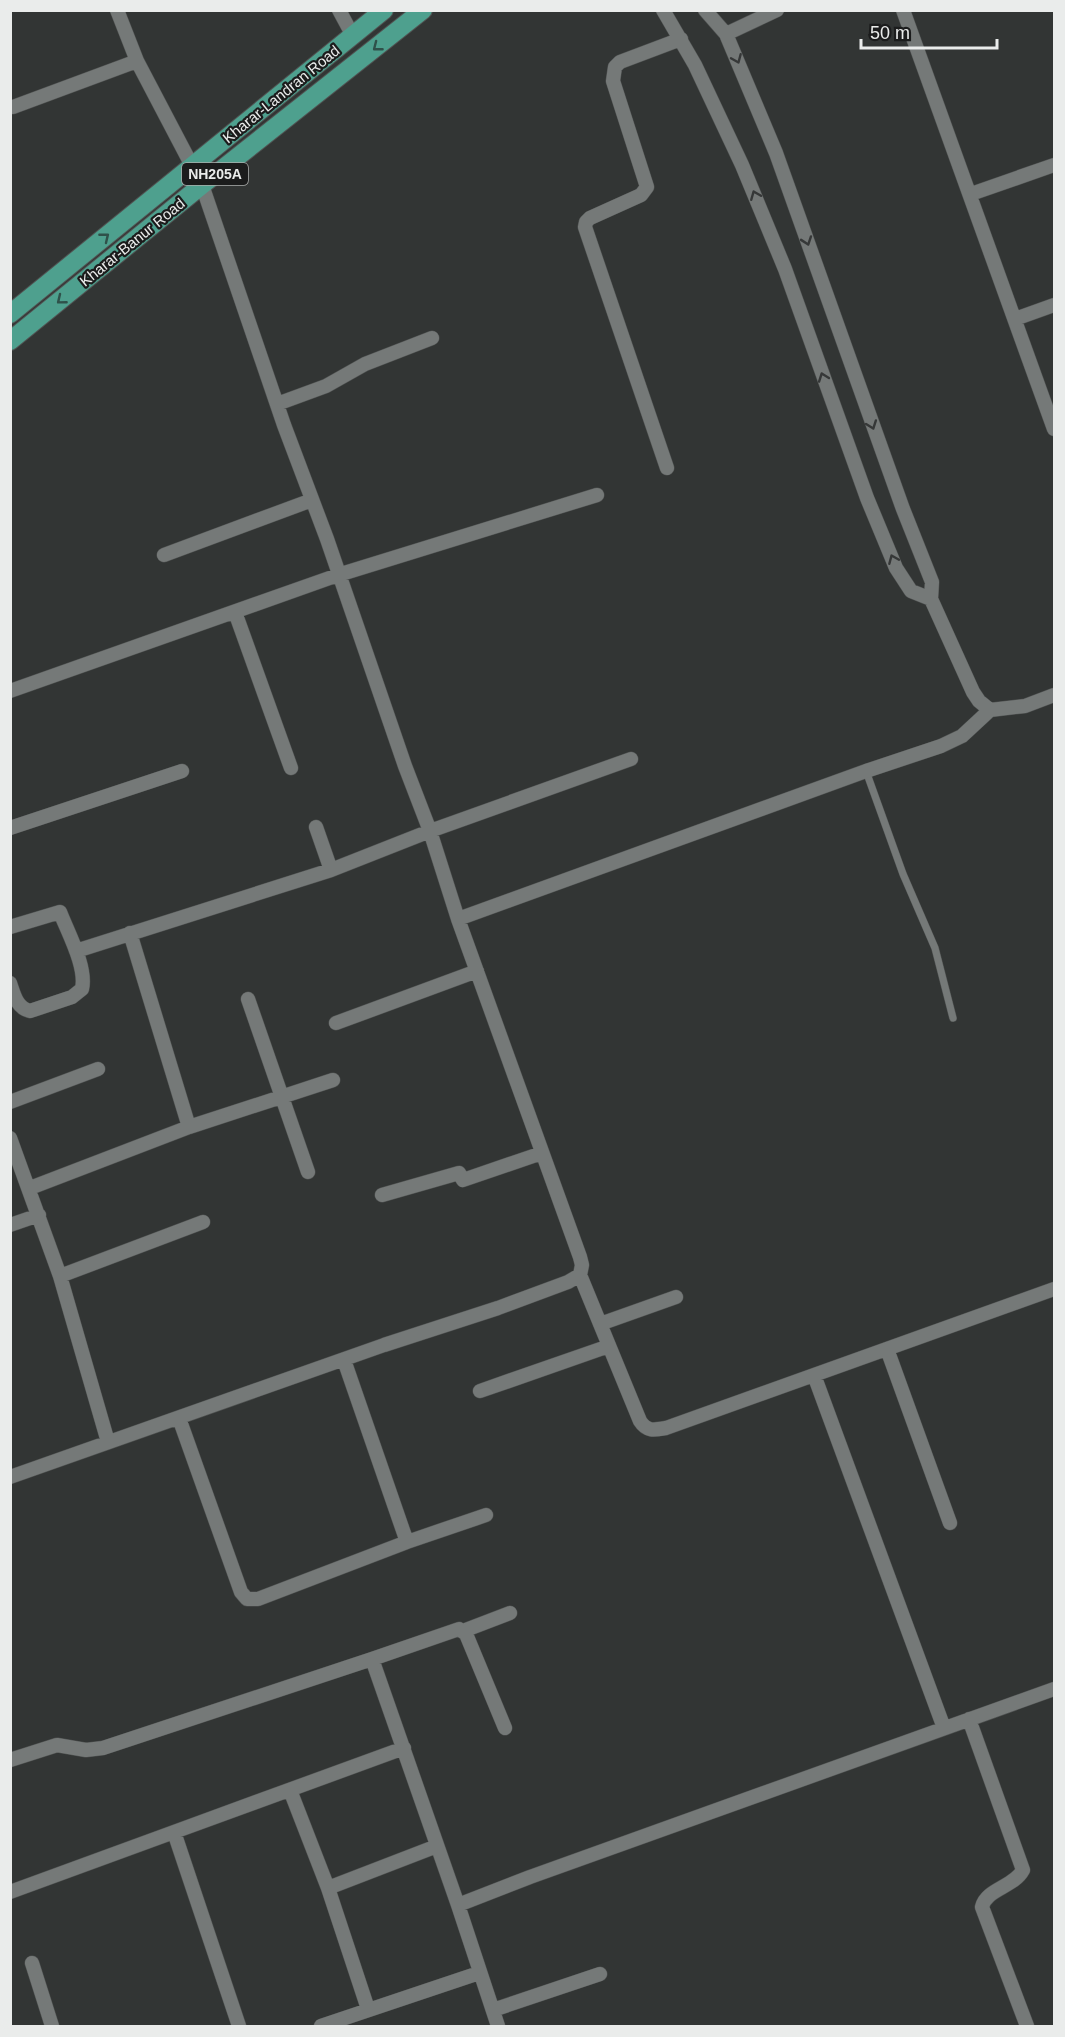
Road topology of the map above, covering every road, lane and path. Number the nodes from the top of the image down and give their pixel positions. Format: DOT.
graph roads {
  1 [pos="117,10"];
  2 [pos="339,10"];
  3 [pos="384,10"];
  4 [pos="423,10"];
  5 [pos="663,10"];
  6 [pos="705,10"];
  7 [pos="777,10"];
  8 [pos="903,10"];
  9 [pos="726,34"];
  10 [pos="353,36"];
  11 [pos="681,39"];
  12 [pos="137,61"];
  13 [pos="13,107"];
  14 [pos="1054,165"];
  15 [pos="193,166"];
  16 [pos="202,185"];
  17 [pos="971,194"];
  18 [pos="1054,305"];
  19 [pos="10,314"];
  20 [pos="1015,319"];
  21 [pos="432,338"];
  22 [pos="10,341"];
  23 [pos="277,404"];
  24 [pos="1054,429"];
  25 [pos="667,468"];
  26 [pos="597,495"];
  27 [pos="312,500"];
  28 [pos="164,555"];
  29 [pos="338,575"];
  30 [pos="931,599"];
  31 [pos="235,612"];
  32 [pos="10,691"];
  33 [pos="1054,695"];
  34 [pos="990,710"];
  35 [pos="632,759"];
  36 [pos="291,768"];
  37 [pos="182,771"];
  38 [pos="866,771"];
  39 [pos="316,827"];
  40 [pos="10,828"];
  41 [pos="430,831"];
  42 [pos="331,870"];
  43 [pos="458,919"];
  44 [pos="10,927"];
  45 [pos="130,933"];
  46 [pos="76,951"];
  47 [pos="477,971"];
  48 [pos="10,983"];
  49 [pos="248,999"];
  50 [pos="952,1018"];
  51 [pos="336,1023"];
  52 [pos="98,1069"];
  53 [pos="333,1080"];
  54 [pos="282,1097"];
  55 [pos="10,1102"];
  56 [pos="189,1127"];
  57 [pos="10,1138"];
  58 [pos="542,1153"];
  59 [pos="308,1172"];
  60 [pos="30,1188"];
  61 [pos="382,1195"];
  62 [pos="39,1215"];
  63 [pos="203,1222"];
  64 [pos="10,1225"];
  65 [pos="580,1275"];
  66 [pos="60,1276"];
  67 [pos="1054,1289"];
  68 [pos="676,1297"];
  69 [pos="600,1324"];
  70 [pos="609,1346"];
  71 [pos="886,1349"];
  72 [pos="344,1360"];
  73 [pos="814,1375"];
  74 [pos="480,1391"];
  75 [pos="179,1418"];
  76 [pos="108,1442"];
  77 [pos="10,1477"];
  78 [pos="486,1515"];
  79 [pos="950,1523"];
  80 [pos="407,1542"];
  81 [pos="510,1613"];
  82 [pos="463,1631"];
  83 [pos="372,1659"];
  84 [pos="1054,1689"];
  85 [pos="969,1719"];
  86 [pos="505,1728"];
  87 [pos="944,1728"];
  88 [pos="404,1749"];
  89 [pos="10,1760"];
  90 [pos="290,1790"];
  91 [pos="174,1832"];
  92 [pos="437,1846"];
  93 [pos="328,1888"];
  94 [pos="10,1892"];
  95 [pos="458,1905"];
  96 [pos="32,1963"];
  97 [pos="479,1973"];
  98 [pos="600,1974"];
  99 [pos="368,2009"];
  100 [pos="493,2010"];
  101 [pos="52,2026"];
  102 [pos="239,2026"];
  103 [pos="321,2026"];
  104 [pos="498,2026"];
  105 [pos="1028,2026"];
  1 -- 12 [label="street"];
  2 -- 10 [label="street"];
  3 -- 10 [label="highway, Kharar-Landran Road / NH205A"];
  4 -- 16 [label="highway, Kharar-Banur Road / NH205A, one-way"];
  5 -- 11 [label="street"];
  6 -- 9 [label="street"];
  7 -- 9 [label="street"];
  8 -- 17 [label="street"];
  9 -- 30 [label="street, one-way"];
  10 -- 15 [label="highway, Kharar-Landran Road / NH205A"];
  11 -- 25 [label="street"];
  30 -- 11 [label="street, one-way"];
  12 -- 13 [label="street"];
  12 -- 15 [label="street"];
  14 -- 17 [label="street"];
  15 -- 16 [label="street"];
  19 -- 15 [label="highway, Kharar-Landran Road / NH205A, one-way"];
  16 -- 22 [label="highway, Kharar-Banur Road / NH205A, one-way"];
  16 -- 23 [label="street"];
  17 -- 20 [label="street"];
  18 -- 20 [label="street"];
  20 -- 24 [label="street"];
  21 -- 23 [label="street"];
  23 -- 27 [label="street"];
  26 -- 29 [label="street"];
  27 -- 28 [label="street"];
  27 -- 29 [label="street"];
  29 -- 31 [label="street"];
  29 -- 41 [label="street"];
  30 -- 34 [label="street"];
  31 -- 32 [label="street"];
  31 -- 36 [label="street"];
  33 -- 34 [label="street"];
  34 -- 38 [label="street"];
  35 -- 41 [label="street"];
  37 -- 40 [label="street"];
  38 -- 43 [label="street"];
  38 -- 50 [label="lane"];
  39 -- 42 [label="street"];
  41 -- 42 [label="street"];
  41 -- 43 [label="street"];
  42 -- 45 [label="street"];
  43 -- 47 [label="street"];
  44 -- 46 [label="street"];
  45 -- 46 [label="street"];
  45 -- 56 [label="street"];
  46 -- 48 [label="street"];
  47 -- 51 [label="street"];
  47 -- 58 [label="street"];
  49 -- 54 [label="street"];
  52 -- 55 [label="street"];
  53 -- 54 [label="street"];
  54 -- 56 [label="street"];
  54 -- 59 [label="street"];
  56 -- 60 [label="street"];
  57 -- 60 [label="street"];
  58 -- 61 [label="street"];
  58 -- 65 [label="street"];
  60 -- 62 [label="street"];
  62 -- 64 [label="street"];
  62 -- 66 [label="street"];
  63 -- 66 [label="street"];
  65 -- 69 [label="street"];
  65 -- 72 [label="street"];
  66 -- 76 [label="street"];
  67 -- 71 [label="street"];
  68 -- 69 [label="street"];
  69 -- 70 [label="street"];
  70 -- 73 [label="street"];
  70 -- 74 [label="street"];
  71 -- 73 [label="street"];
  71 -- 79 [label="street"];
  72 -- 75 [label="street"];
  72 -- 80 [label="street"];
  73 -- 87 [label="street"];
  75 -- 76 [label="street"];
  75 -- 80 [label="street"];
  76 -- 77 [label="street"];
  78 -- 80 [label="street"];
  81 -- 82 [label="street"];
  82 -- 83 [label="street"];
  82 -- 86 [label="street"];
  83 -- 88 [label="street"];
  83 -- 89 [label="street"];
  84 -- 85 [label="street"];
  85 -- 87 [label="street"];
  85 -- 105 [label="street"];
  87 -- 95 [label="street"];
  88 -- 90 [label="street"];
  88 -- 92 [label="street"];
  90 -- 91 [label="street"];
  90 -- 93 [label="street"];
  91 -- 94 [label="street"];
  91 -- 102 [label="street"];
  92 -- 93 [label="street"];
  92 -- 95 [label="street"];
  93 -- 99 [label="street"];
  95 -- 97 [label="street"];
  96 -- 101 [label="street"];
  97 -- 99 [label="street"];
  97 -- 100 [label="street"];
  98 -- 100 [label="street"];
  99 -- 103 [label="street"];
  100 -- 104 [label="street"];
}
